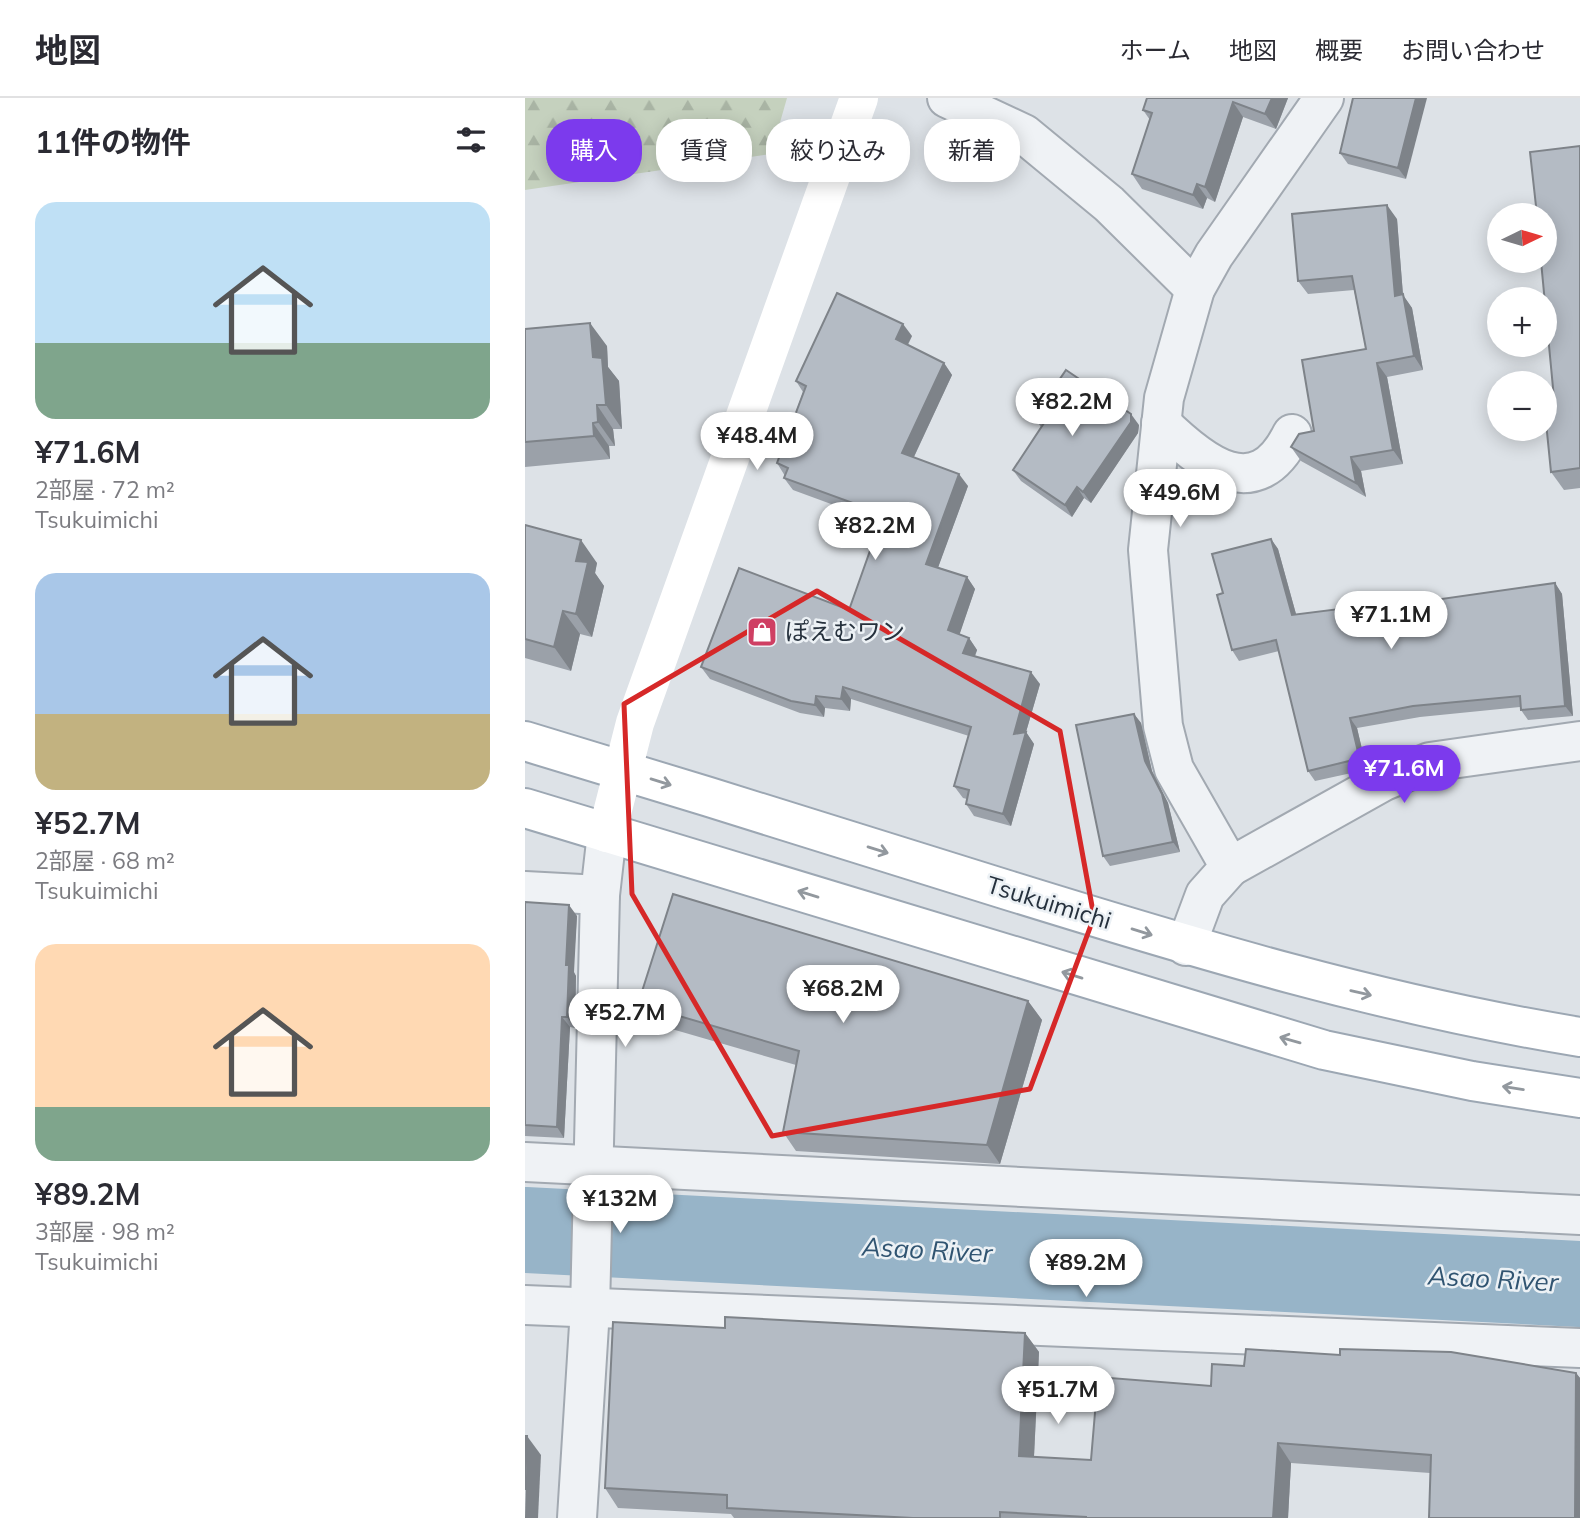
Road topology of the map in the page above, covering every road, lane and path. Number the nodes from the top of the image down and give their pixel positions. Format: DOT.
graph roads {
  1 [pos="859,98"];
  2 [pos="947,98"];
  3 [pos="1324,98"];
  4 [pos="1195,289"];
  5 [pos="1161,424"];
  6 [pos="1292,434"];
  7 [pos="525,741"];
  8 [pos="1580,741"];
  9 [pos="621,769"];
  10 [pos="525,808"];
  11 [pos="607,833"];
  12 [pos="1230,867"];
  13 [pos="525,891"];
  14 [pos="600,895"];
  15 [pos="1186,946"];
  16 [pos="1580,1037"];
  17 [pos="1580,1098"];
  18 [pos="525,1162"];
  19 [pos="591,1183"];
  20 [pos="1580,1215"];
  21 [pos="525,1305"];
  22 [pos="590,1309"];
  23 [pos="1580,1348"];
  24 [pos="577,1518"];
  1 -- 9 [label="main road"];
  2 -- 4 [label="street"];
  3 -- 4 [label="street"];
  4 -- 5 [label="street"];
  5 -- 6 [label="street"];
  5 -- 12 [label="street"];
  7 -- 9 [label="main road, Tsukuimichi"];
  8 -- 12 [label="street"];
  9 -- 11 [label="main road"];
  9 -- 15 [label="main road, Tsukuimichi, one-way"];
  10 -- 11 [label="main road"];
  11 -- 14 [label="street"];
  17 -- 11 [label="main road, one-way"];
  12 -- 15 [label="street"];
  13 -- 14 [label="street"];
  14 -- 19 [label="street"];
  15 -- 16 [label="main road, Tsukuimichi, one-way"];
  18 -- 19 [label="street"];
  19 -- 20 [label="street"];
  19 -- 22 [label="street"];
  21 -- 22 [label="street"];
  22 -- 23 [label="street"];
  22 -- 24 [label="street"];
}
